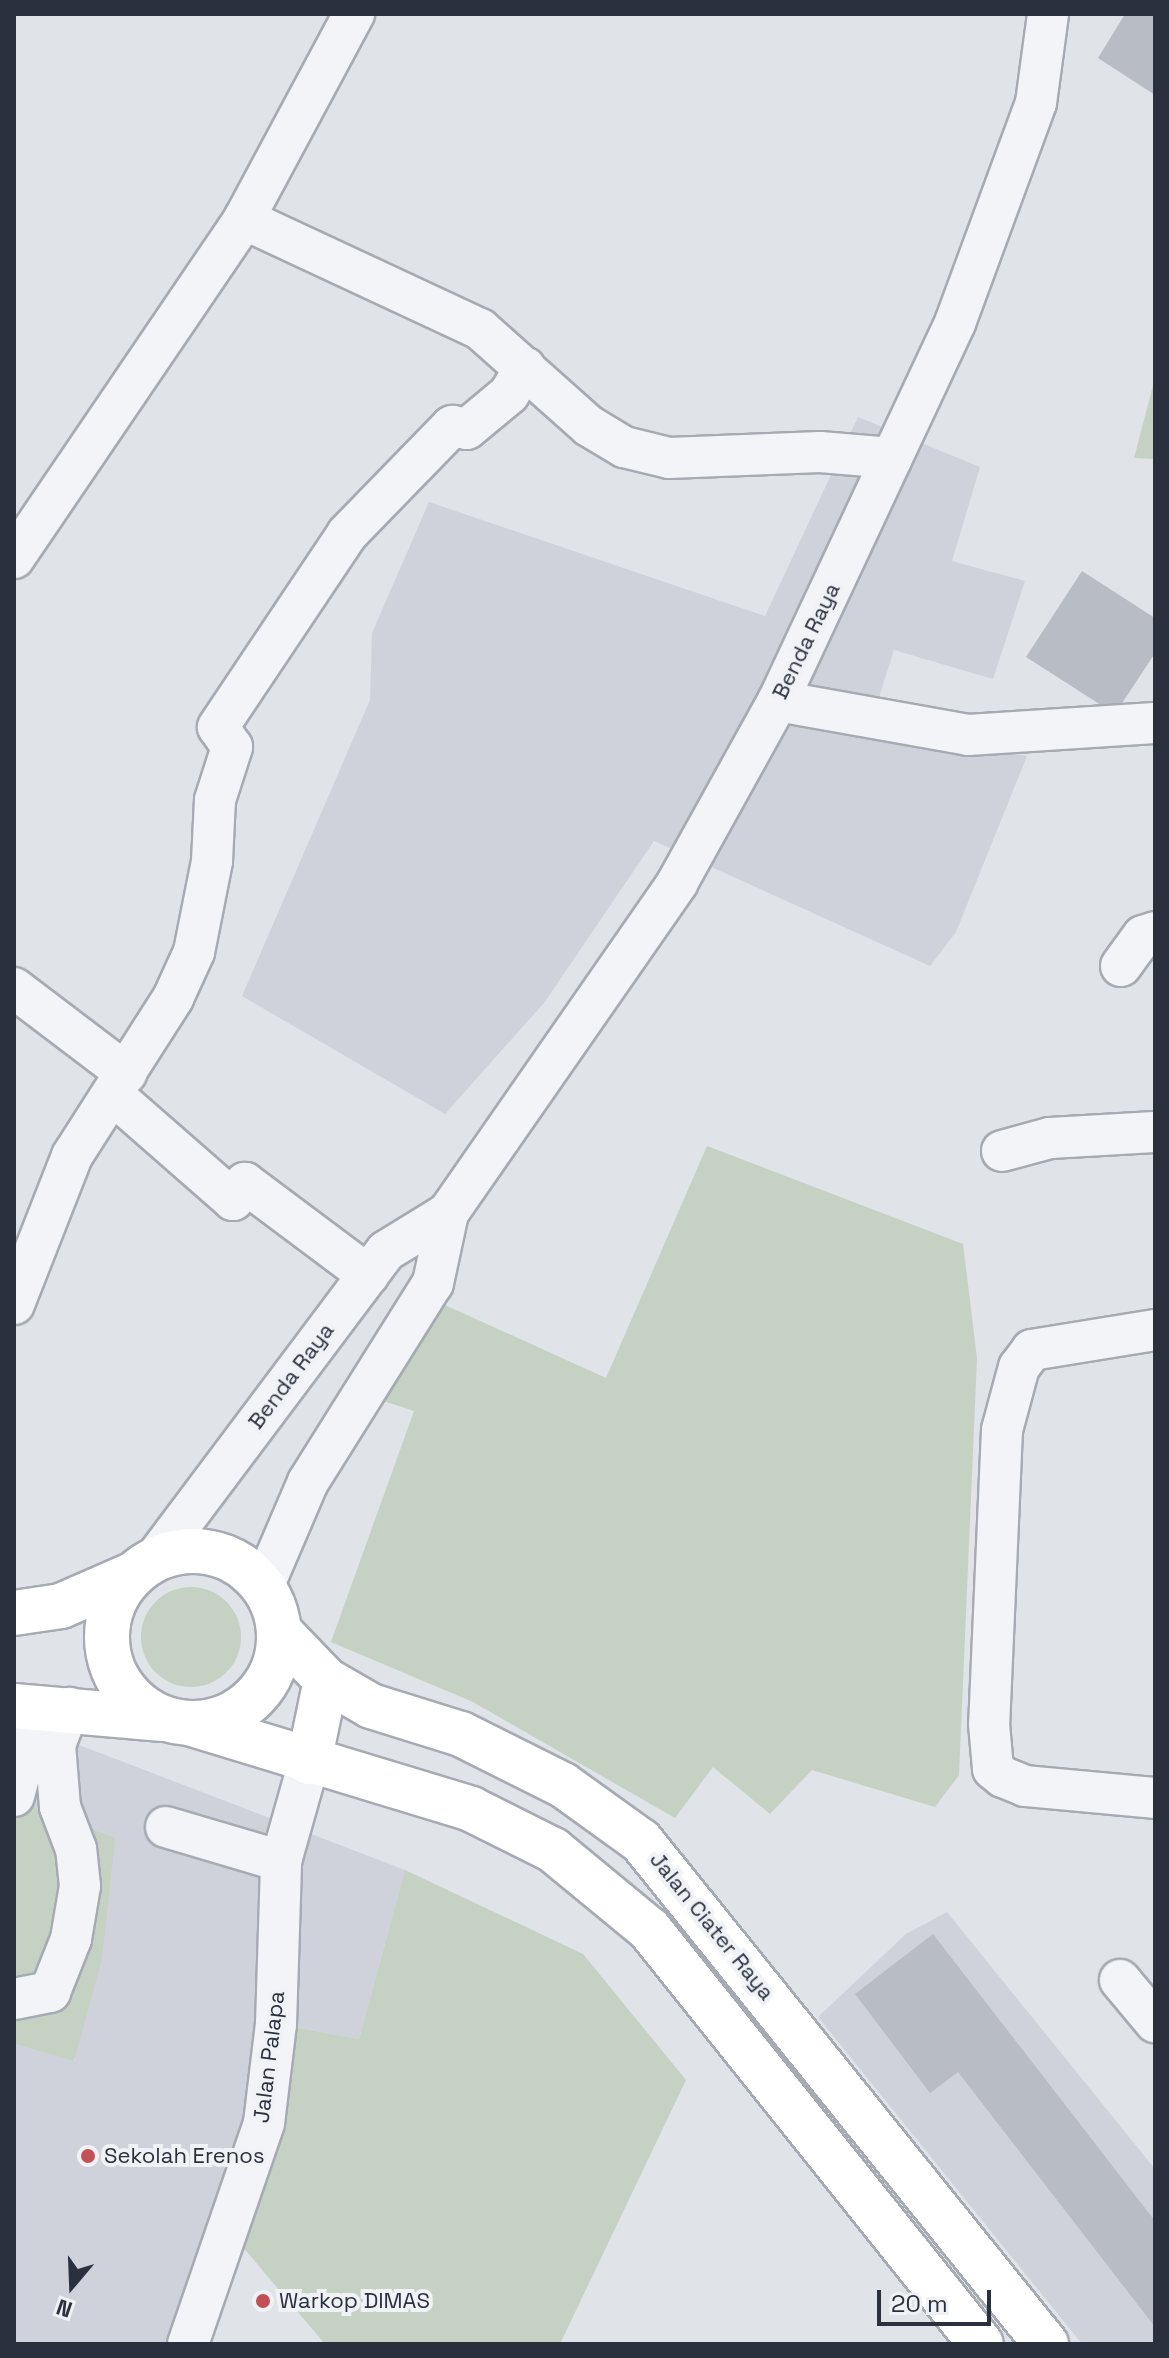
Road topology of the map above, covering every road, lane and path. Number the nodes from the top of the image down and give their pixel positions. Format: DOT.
graph roads {
  1 [pos="354,14"];
  2 [pos="1048,14"];
  3 [pos="244,219"];
  4 [pos="525,367"];
  5 [pos="892,458"];
  6 [pos="14,558"];
  7 [pos="778,701"];
  8 [pos="1155,723"];
  9 [pos="1155,932"];
  10 [pos="1121,966"];
  11 [pos="14,988"];
  12 [pos="119,1084"];
  13 [pos="1155,1132"];
  14 [pos="1002,1151"];
  15 [pos="448,1213"];
  16 [pos="368,1275"];
  17 [pos="14,1304"];
  18 [pos="1155,1330"];
  19 [pos="144,1567"];
  20 [pos="263,1587"];
  21 [pos="14,1613"];
  22 [pos="279,1631"];
  23 [pos="326,1680"];
  24 [pos="16,1706"];
  25 [pos="69,1708"];
  26 [pos="178,1722"];
  27 [pos="309,1762"];
  28 [pos="14,1796"];
  29 [pos="1155,1798"];
  30 [pos="14,1818"];
  31 [pos="65,1826"];
  32 [pos="166,1827"];
  33 [pos="281,1861"];
  34 [pos="1120,1980"];
  35 [pos="14,1999"];
  36 [pos="1155,2022"];
  37 [pos="188,2344"];
  38 [pos="981,2344"];
  39 [pos="1046,2344"];
  1 -- 3 [label="street"];
  2 -- 5 [label="street, Benda Raya"];
  3 -- 4 [label="street"];
  3 -- 6 [label="street"];
  4 -- 5 [label="street"];
  4 -- 12 [label="street"];
  5 -- 7 [label="street, Benda Raya"];
  7 -- 8 [label="street"];
  7 -- 15 [label="street, Benda Raya"];
  9 -- 10 [label="street"];
  11 -- 12 [label="street"];
  12 -- 16 [label="street"];
  12 -- 17 [label="street"];
  13 -- 14 [label="street"];
  15 -- 16 [label="street, Benda Raya"];
  15 -- 20 [label="street, Benda Raya"];
  16 -- 19 [label="street, Benda Raya"];
  18 -- 29 [label="street"];
  19 -- 20 [label="main road"];
  19 -- 21 [label="main road"];
  19 -- 26 [label="main road"];
  20 -- 22 [label="main road"];
  22 -- 23 [label="main road, Jalan Ciater Raya"];
  22 -- 26 [label="main road"];
  23 -- 27 [label="main road"];
  23 -- 39 [label="main road, Jalan Ciater Raya"];
  24 -- 25 [label="main road"];
  24 -- 28 [label="street"];
  25 -- 26 [label="main road"];
  25 -- 31 [label="street"];
  26 -- 27 [label="main road"];
  27 -- 33 [label="street, Jalan Palapa"];
  27 -- 38 [label="main road"];
  30 -- 31 [label="street"];
  31 -- 35 [label="street"];
  32 -- 33 [label="street"];
  33 -- 37 [label="street, Jalan Palapa"];
  34 -- 36 [label="street"];
}
